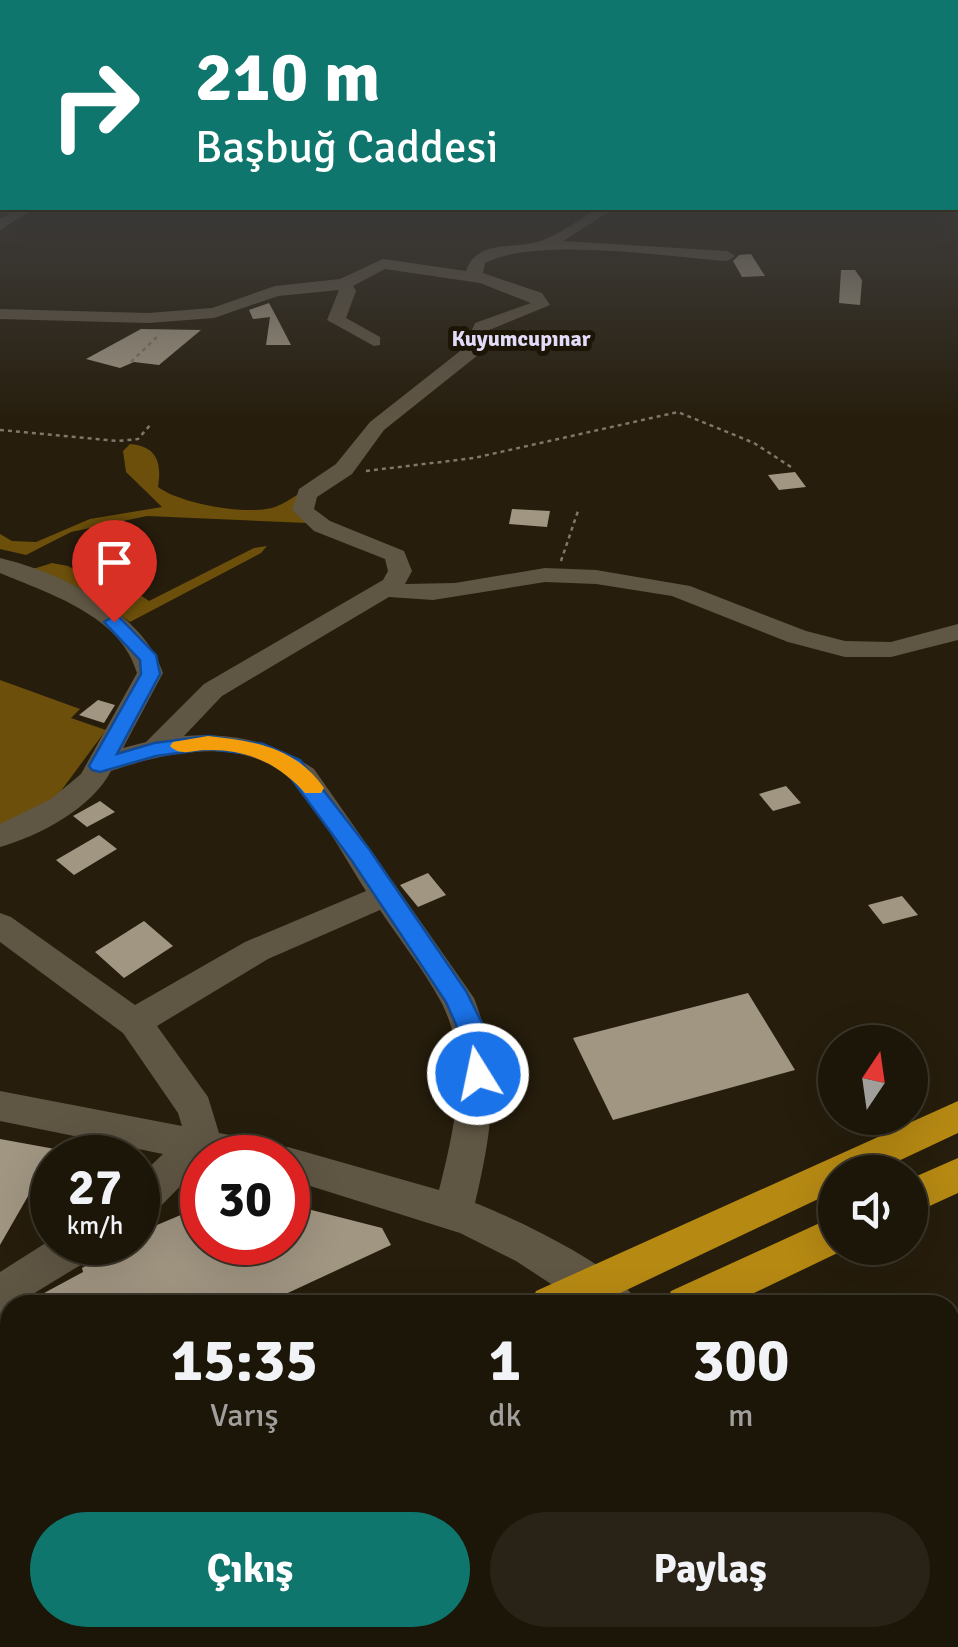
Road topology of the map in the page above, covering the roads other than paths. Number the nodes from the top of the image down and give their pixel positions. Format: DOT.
graph roads {
  1 [pos="375,268"];
  2 [pos="410,268"];
  3 [pos="476,268"];
  4 [pos="480,278"];
  5 [pos="344,284"];
  6 [pos="0,314"];
  7 [pos="374,341"];
  8 [pos="0,565"];
  9 [pos="387,589"];
  10 [pos="958,632"];
  11 [pos="154,750"];
  12 [pos="100,766"];
  13 [pos="0,838"];
  14 [pos="387,895"];
  15 [pos="0,924"];
  16 [pos="135,1023"];
  17 [pos="0,1106"];
  18 [pos="958,1116"];
  19 [pos="201,1135"];
  20 [pos="180,1138"];
  21 [pos="875,1155"];
  22 [pos="180,1162"];
  23 [pos="310,1170"];
  24 [pos="958,1175"];
  25 [pos="160,1181"];
  26 [pos="818,1181"];
  27 [pos="928,1189"];
  28 [pos="453,1213"];
  29 [pos="818,1242"];
  30 [pos="47,1265"];
  31 [pos="0,1295"];
  32 [pos="572,1295"];
  33 [pos="603,1295"];
  34 [pos="707,1295"];
  35 [pos="354,1647"];
  36 [pos="380,1647"];
  1 -- 5 [label="street"];
  2 -- 4 [label="street"];
  3 -- 4 [label="street"];
  4 -- 9 [label="street"];
  5 -- 6 [label="street"];
  5 -- 7 [label="street"];
  8 -- 12 [label="street"];
  9 -- 10 [label="street"];
  9 -- 11 [label="street"];
  11 -- 12 [label="street"];
  11 -- 14 [label="street"];
  12 -- 13 [label="street"];
  14 -- 16 [label="street"];
  14 -- 28 [label="street"];
  15 -- 16 [label="street"];
  16 -- 19 [label="street"];
  17 -- 20 [label="street"];
  18 -- 21 [label="highway"];
  22 -- 25 [label="street"];
  23 -- 28 [label="street"];
  24 -- 27 [label="highway"];
  26 -- 32 [label="highway"];
  28 -- 33 [label="street"];
  29 -- 34 [label="highway"];
  30 -- 31 [label="street"];
  35 -- 36 [label="main road"];
}
